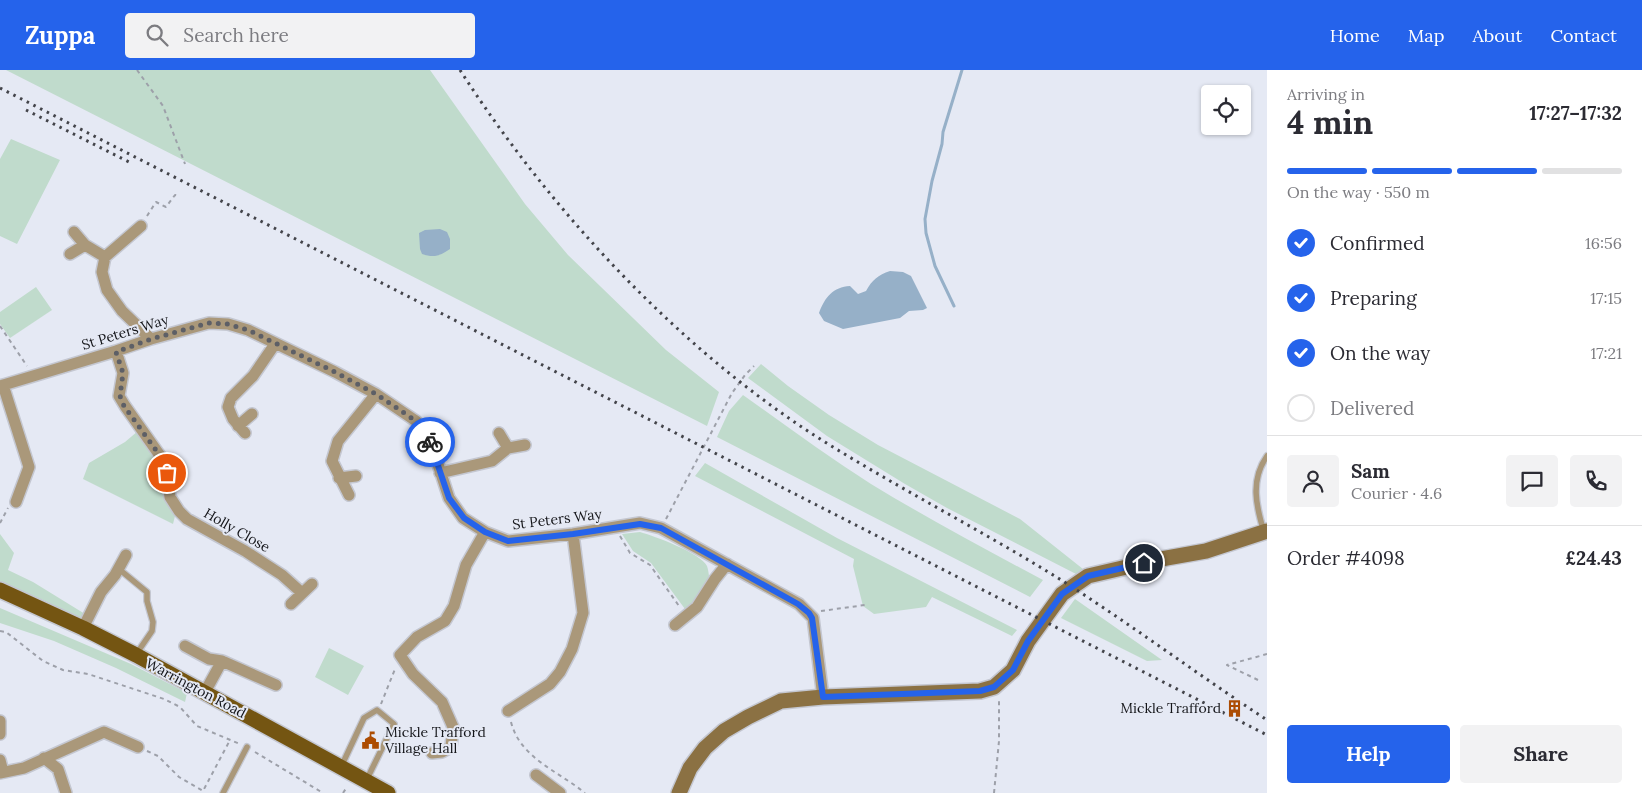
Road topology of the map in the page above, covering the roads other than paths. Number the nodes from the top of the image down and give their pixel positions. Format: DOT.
graph roads {
  1 [pos="140,226"];
  2 [pos="74,232"];
  3 [pos="85,245"];
  4 [pos="70,254"];
  5 [pos="105,257"];
  6 [pos="151,339"];
  7 [pos="275,344"];
  8 [pos="116,352"];
  9 [pos="2,386"];
  10 [pos="376,394"];
  11 [pos="252,414"];
  12 [pos="499,432"];
  13 [pos="525,445"];
  14 [pos="508,448"];
  15 [pos="1267,456"];
  16 [pos="440,473"];
  17 [pos="356,476"];
  18 [pos="339,478"];
  19 [pos="349,495"];
  20 [pos="16,502"];
  21 [pos="1265,531"];
  22 [pos="485,532"];
  23 [pos="573,534"];
  24 [pos="126,555"];
  25 [pos="728,564"];
  26 [pos="119,569"];
  27 [pos="312,584"];
  28 [pos="0,590"];
  29 [pos="302,593"];
  30 [pos="291,604"];
  31 [pos="675,625"];
  32 [pos="84,628"];
  33 [pos="186,646"];
  34 [pos="136,655"];
  35 [pos="222,662"];
  36 [pos="276,685"];
  37 [pos="205,692"];
  38 [pos="823,697"];
  39 [pos="508,711"];
  40 [pos="0,721"];
  41 [pos="0,734"];
  42 [pos="138,747"];
  43 [pos="247,747"];
  44 [pos="432,753"];
  45 [pos="44,758"];
  46 [pos="0,760"];
  47 [pos="341,767"];
  48 [pos="2,773"];
  49 [pos="536,775"];
  50 [pos="366,781"];
  51 [pos="66,793"];
  52 [pos="223,793"];
  53 [pos="388,793"];
  54 [pos="560,793"];
  55 [pos="679,793"];
  1 -- 5 [label="street"];
  2 -- 3 [label="street"];
  3 -- 4 [label="street"];
  3 -- 5 [label="street"];
  5 -- 6 [label="street"];
  6 -- 7 [label="street, St Peters Way"];
  6 -- 8 [label="street, St Peters Way"];
  7 -- 10 [label="street, St Peters Way"];
  7 -- 11 [label="street"];
  8 -- 9 [label="street, St Peters Way"];
  8 -- 29 [label="street, Holly Close"];
  9 -- 20 [label="street"];
  10 -- 16 [label="street, St Peters Way"];
  10 -- 18 [label="street"];
  12 -- 14 [label="street"];
  13 -- 14 [label="street"];
  14 -- 16 [label="street"];
  15 -- 21 [label="lane"];
  16 -- 22 [label="street, St Peters Way"];
  17 -- 18 [label="street"];
  18 -- 19 [label="street"];
  21 -- 38 [label="street"];
  22 -- 23 [label="street, St Peters Way"];
  22 -- 44 [label="street"];
  23 -- 25 [label="street, St Peters Way"];
  23 -- 39 [label="street"];
  24 -- 26 [label="street"];
  25 -- 31 [label="street"];
  25 -- 38 [label="street, St Peters Way"];
  26 -- 32 [label="street"];
  26 -- 34 [label="lane"];
  27 -- 29 [label="street"];
  28 -- 32 [label="main road, Warrington Road"];
  29 -- 30 [label="street"];
  32 -- 34 [label="main road, Warrington Road"];
  33 -- 35 [label="street"];
  34 -- 37 [label="main road, Warrington Road"];
  35 -- 36 [label="street"];
  35 -- 37 [label="street"];
  37 -- 47 [label="main road, Warrington Road"];
  38 -- 55 [label="street"];
  40 -- 41 [label="street"];
  42 -- 45 [label="street"];
  43 -- 52 [label="lane"];
  45 -- 48 [label="street"];
  45 -- 51 [label="street"];
  46 -- 48 [label="street"];
  47 -- 50 [label="main road, Warrington Road"];
  47 -- 50 [label="lane"];
  49 -- 54 [label="street"];
  50 -- 53 [label="main road, Warrington Road"];
}
